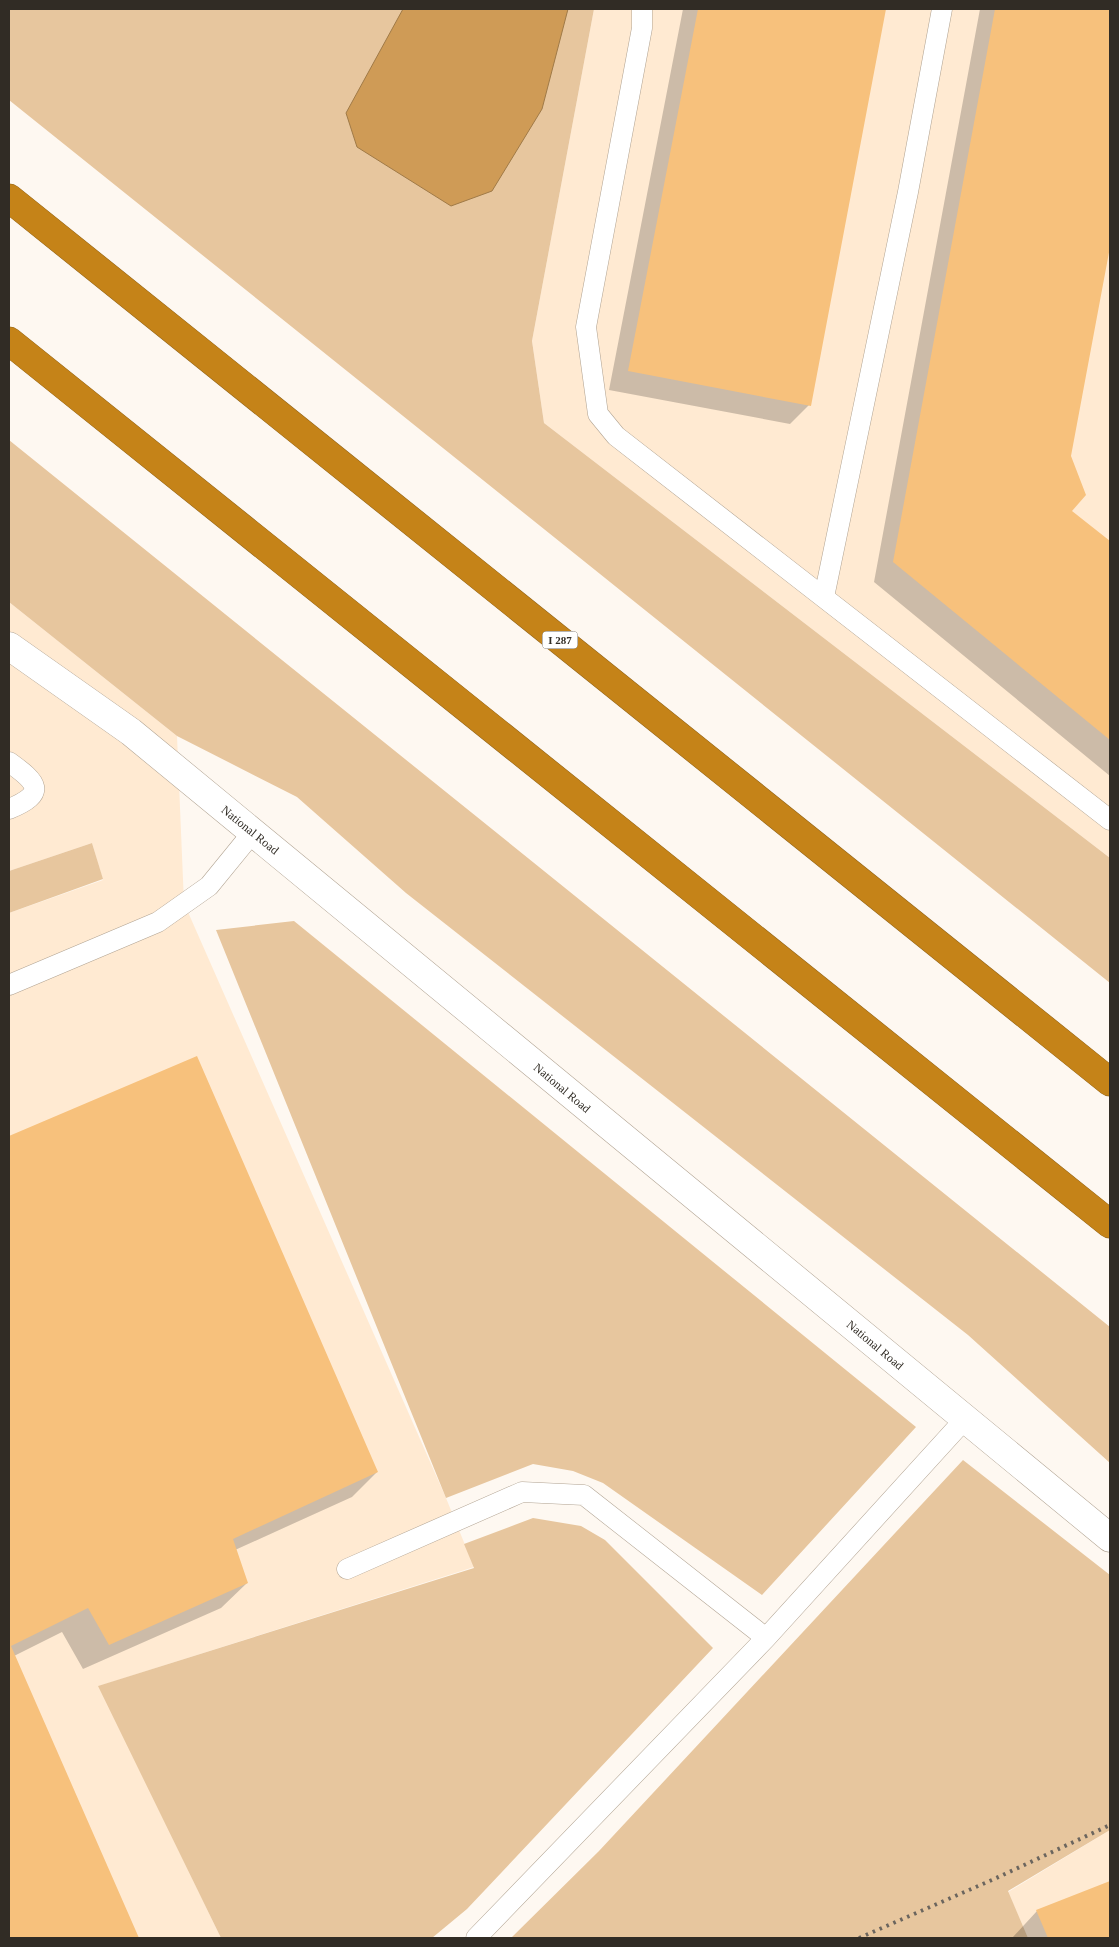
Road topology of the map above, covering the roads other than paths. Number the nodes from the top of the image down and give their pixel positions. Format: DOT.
graph roads {
  1 [pos="642,9"];
  2 [pos="942,9"];
  3 [pos="9,198"];
  4 [pos="9,341"];
  5 [pos="824,598"];
  6 [pos="9,646"];
  7 [pos="9,762"];
  8 [pos="9,809"];
  9 [pos="1110,820"];
  10 [pos="253,832"];
  11 [pos="9,985"];
  12 [pos="1110,1082"];
  13 [pos="1110,1224"];
  14 [pos="964,1419"];
  15 [pos="1110,1538"];
  16 [pos="347,1568"];
  17 [pos="766,1638"];
  18 [pos="476,1938"];
  1 -- 5 [label="lane"];
  2 -- 5 [label="lane"];
  3 -- 12 [label="highway, I 287"];
  4 -- 13 [label="highway"];
  5 -- 9 [label="lane"];
  6 -- 10 [label="street, National Road"];
  7 -- 8 [label="lane"];
  10 -- 11 [label="lane"];
  10 -- 14 [label="street, National Road"];
  14 -- 15 [label="street, National Road"];
  14 -- 17 [label="lane"];
  16 -- 17 [label="lane"];
  17 -- 18 [label="lane"];
}
